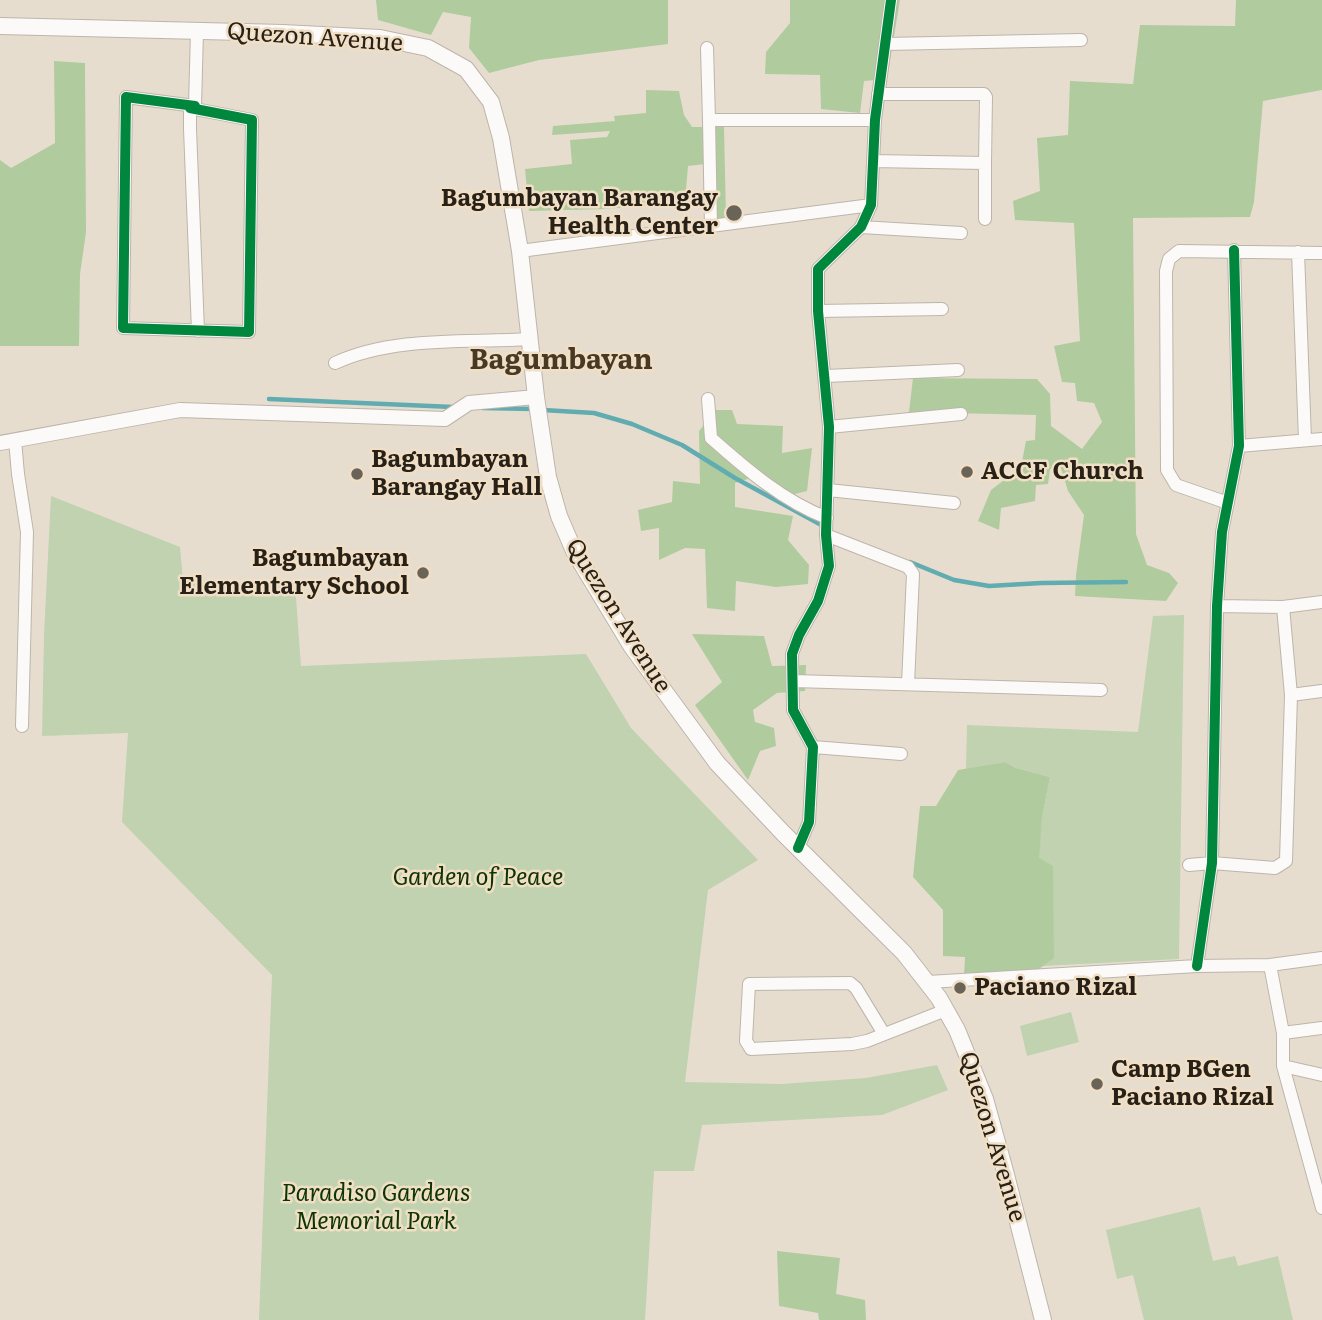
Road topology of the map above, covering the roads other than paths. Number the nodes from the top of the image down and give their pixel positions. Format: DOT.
graph roads {
  1 [pos="891,0"];
  2 [pos="0,26"];
  3 [pos="197,31"];
  4 [pos="1081,40"];
  5 [pos="886,44"];
  6 [pos="707,48"];
  7 [pos="878,94"];
  8 [pos="193,107"];
  9 [pos="709,120"];
  10 [pos="875,120"];
  11 [pos="873,161"];
  12 [pos="985,163"];
  13 [pos="871,205"];
  14 [pos="985,219"];
  15 [pos="711,227"];
  16 [pos="861,227"];
  17 [pos="961,233"];
  18 [pos="1234,250"];
  19 [pos="520,251"];
  20 [pos="1298,252"];
  21 [pos="1322,253"];
  22 [pos="943,309"];
  23 [pos="818,310"];
  24 [pos="198,331"];
  25 [pos="529,339"];
  26 [pos="335,363"];
  27 [pos="958,370"];
  28 [pos="826,376"];
  29 [pos="536,397"];
  30 [pos="708,399"];
  31 [pos="961,414"];
  32 [pos="829,427"];
  33 [pos="1322,439"];
  34 [pos="1305,440"];
  35 [pos="7,442"];
  36 [pos="1239,446"];
  37 [pos="828,490"];
  38 [pos="954,503"];
  39 [pos="1228,503"];
  40 [pos="827,518"];
  41 [pos="825,535"];
  42 [pos="1322,602"];
  43 [pos="1217,606"];
  44 [pos="1283,607"];
  45 [pos="794,681"];
  46 [pos="908,684"];
  47 [pos="1101,690"];
  48 [pos="1322,691"];
  49 [pos="1291,695"];
  50 [pos="22,726"];
  51 [pos="813,747"];
  52 [pos="901,754"];
  53 [pos="798,848"];
  54 [pos="1212,863"];
  55 [pos="1189,865"];
  56 [pos="1322,958"];
  57 [pos="1197,965"];
  58 [pos="1270,965"];
  59 [pos="928,982"];
  60 [pos="946,1010"];
  61 [pos="1322,1028"];
  62 [pos="1283,1033"];
  63 [pos="884,1034"];
  64 [pos="1283,1066"];
  65 [pos="1322,1075"];
  66 [pos="1322,1208"];
  67 [pos="1043,1320"];
  1 -- 5 [label="street"];
  2 -- 3 [label="main road, Quezon Avenue"];
  3 -- 8 [label="street"];
  3 -- 19 [label="main road, Quezon Avenue"];
  4 -- 5 [label="street"];
  5 -- 7 [label="street"];
  6 -- 9 [label="street"];
  7 -- 10 [label="street"];
  7 -- 12 [label="street"];
  8 -- 24 [label="street"];
  8 -- 24 [label="street"];
  8 -- 24 [label="street"];
  9 -- 10 [label="street"];
  9 -- 15 [label="street"];
  10 -- 11 [label="street"];
  11 -- 12 [label="street"];
  11 -- 13 [label="street"];
  12 -- 14 [label="street"];
  13 -- 15 [label="street"];
  13 -- 16 [label="street"];
  15 -- 19 [label="street"];
  16 -- 17 [label="street"];
  16 -- 23 [label="street"];
  18 -- 20 [label="street"];
  18 -- 36 [label="street"];
  18 -- 39 [label="street"];
  19 -- 25 [label="main road, Quezon Avenue"];
  20 -- 21 [label="street"];
  20 -- 34 [label="street"];
  22 -- 23 [label="street"];
  23 -- 28 [label="street"];
  25 -- 26 [label="street"];
  25 -- 29 [label="main road, Quezon Avenue"];
  27 -- 28 [label="street"];
  28 -- 32 [label="street"];
  29 -- 35 [label="street"];
  29 -- 53 [label="main road, Quezon Avenue"];
  30 -- 40 [label="street"];
  31 -- 32 [label="street"];
  32 -- 37 [label="street"];
  33 -- 34 [label="street"];
  34 -- 36 [label="street"];
  35 -- 50 [label="street"];
  36 -- 39 [label="street"];
  37 -- 38 [label="street"];
  37 -- 40 [label="street"];
  39 -- 43 [label="street"];
  40 -- 41 [label="street"];
  41 -- 45 [label="street"];
  41 -- 46 [label="street"];
  42 -- 44 [label="street"];
  43 -- 44 [label="street"];
  43 -- 54 [label="street"];
  44 -- 49 [label="street"];
  45 -- 46 [label="street"];
  45 -- 51 [label="street"];
  46 -- 47 [label="street"];
  48 -- 49 [label="street"];
  49 -- 54 [label="street"];
  51 -- 52 [label="street"];
  51 -- 53 [label="street"];
  53 -- 59 [label="main road, Quezon Avenue"];
  54 -- 55 [label="street"];
  54 -- 57 [label="street"];
  56 -- 58 [label="street"];
  57 -- 58 [label="street"];
  57 -- 59 [label="street"];
  58 -- 62 [label="street"];
  59 -- 60 [label="main road, Quezon Avenue"];
  60 -- 63 [label="street"];
  60 -- 67 [label="main road, Quezon Avenue"];
  61 -- 62 [label="street"];
  62 -- 64 [label="street"];
  63 -- 63 [label="street"];
  64 -- 65 [label="street"];
  64 -- 66 [label="street"];
}
